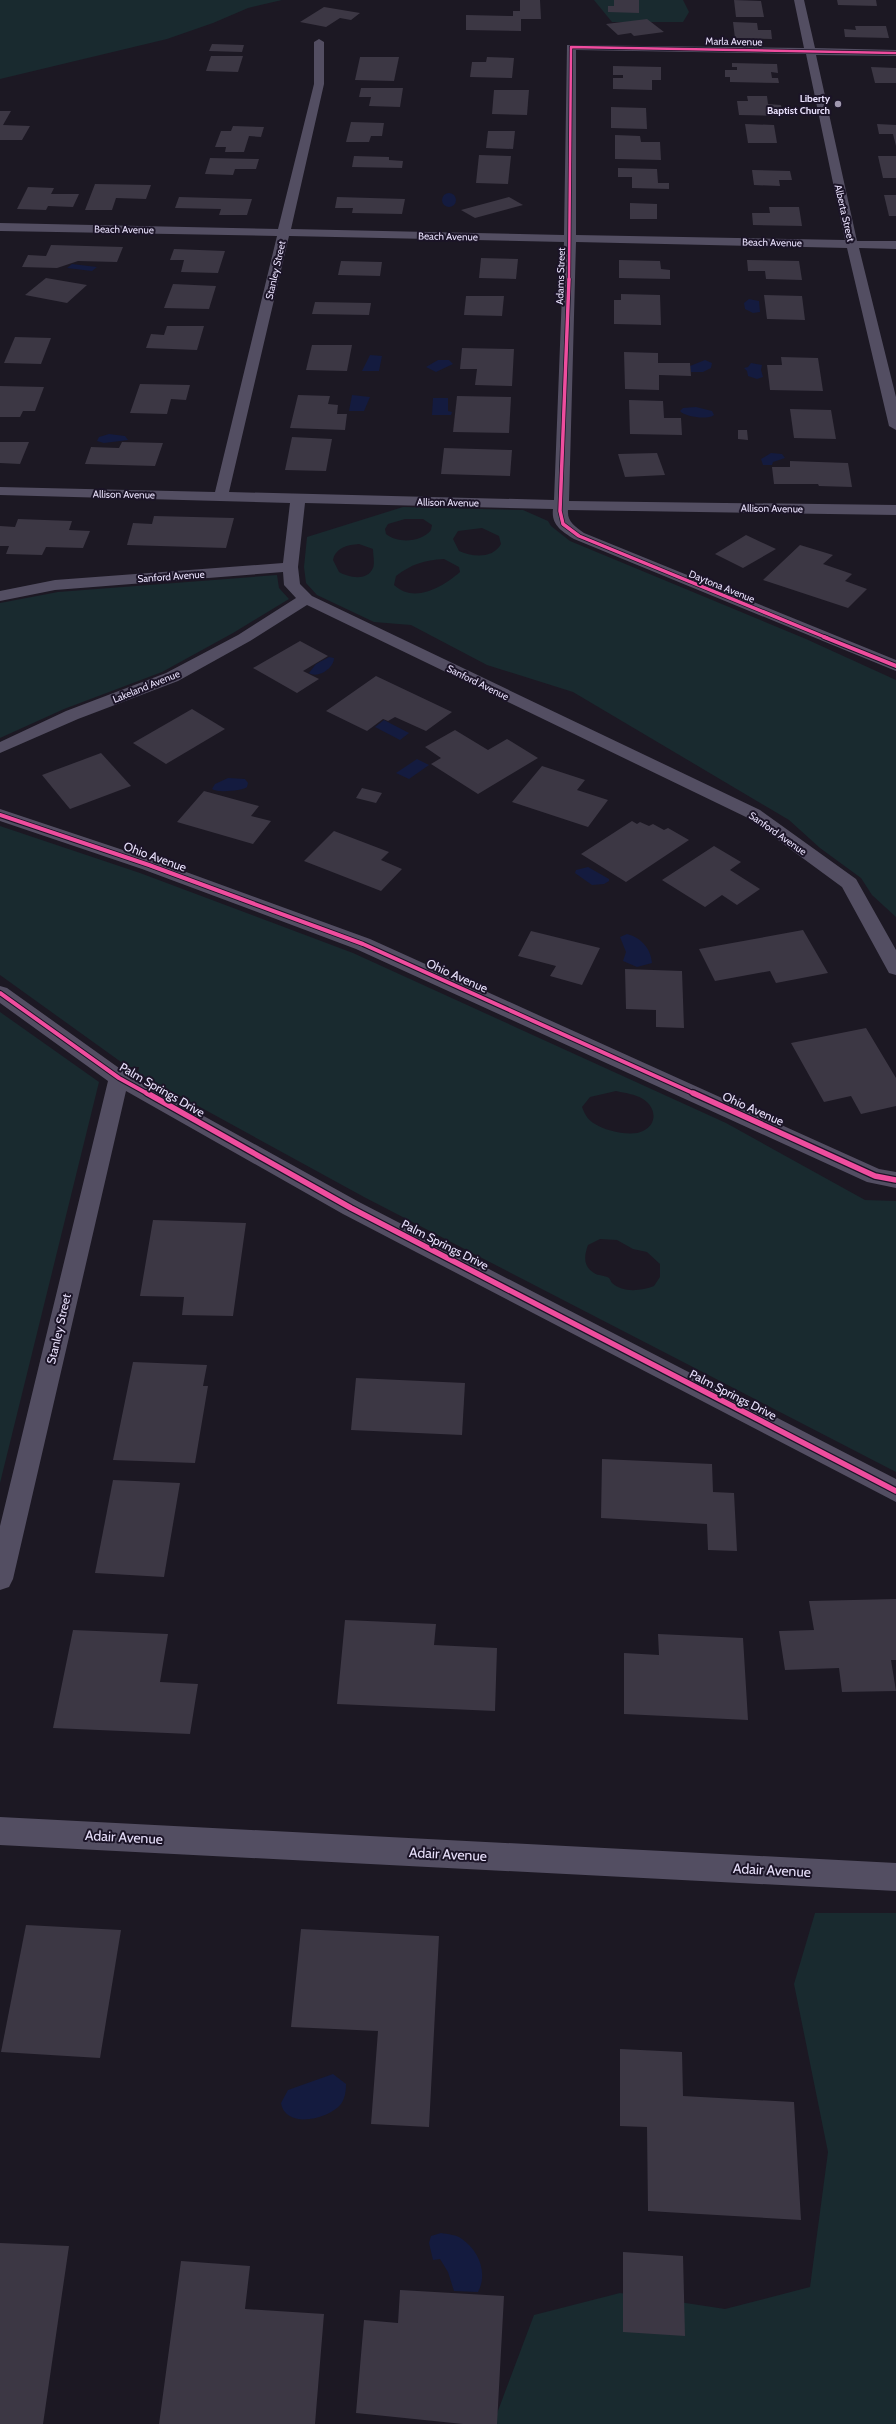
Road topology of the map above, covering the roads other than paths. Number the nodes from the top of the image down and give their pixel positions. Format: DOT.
graph roads {
  1 [pos="799,0"];
  2 [pos="319,42"];
  3 [pos="571,47"];
  4 [pos="809,52"];
  5 [pos="896,53"];
  6 [pos="1,230"];
  7 [pos="284,233"];
  8 [pos="570,239"];
  9 [pos="852,244"];
  10 [pos="896,245"];
  11 [pos="896,426"];
  12 [pos="0,491"];
  13 [pos="221,496"];
  14 [pos="298,498"];
  15 [pos="561,504"];
  16 [pos="896,510"];
  17 [pos="290,567"];
  18 [pos="0,596"];
  19 [pos="306,599"];
  20 [pos="896,666"];
  21 [pos="0,748"];
  22 [pos="0,815"];
  23 [pos="896,968"];
  24 [pos="0,993"];
  25 [pos="119,1078"];
  26 [pos="896,1180"];
  27 [pos="896,1491"];
  28 [pos="0,1579"];
  29 [pos="0,1831"];
  30 [pos="896,1877"];
  1 -- 4 [label="street, Alberta Street"];
  2 -- 7 [label="street, Stanley Street"];
  3 -- 4 [label="street, Marla Avenue"];
  3 -- 8 [label="street, Adams Street"];
  4 -- 5 [label="street, Marla Avenue"];
  4 -- 9 [label="street, Alberta Street"];
  6 -- 7 [label="street, Beach Avenue"];
  7 -- 8 [label="street, Beach Avenue"];
  7 -- 13 [label="street, Stanley Street"];
  8 -- 9 [label="street, Beach Avenue"];
  8 -- 15 [label="street, Adams Street"];
  9 -- 10 [label="street, Beach Avenue"];
  9 -- 11 [label="street, Alberta Street"];
  12 -- 13 [label="street, Allison Avenue"];
  13 -- 14 [label="street, Allison Avenue"];
  14 -- 15 [label="street, Allison Avenue"];
  14 -- 17 [label="street"];
  15 -- 16 [label="street, Allison Avenue"];
  15 -- 20 [label="street, Daytona Avenue"];
  17 -- 18 [label="street, Sanford Avenue"];
  17 -- 19 [label="street, Sanford Avenue"];
  19 -- 21 [label="street, Lakeland Avenue"];
  19 -- 23 [label="street, Sanford Avenue"];
  22 -- 26 [label="street, Ohio Avenue"];
  24 -- 25 [label="street, Palm Springs Drive"];
  25 -- 27 [label="street, Palm Springs Drive"];
  25 -- 28 [label="street, Stanley Street"];
  29 -- 30 [label="street, Adair Avenue"];
}
